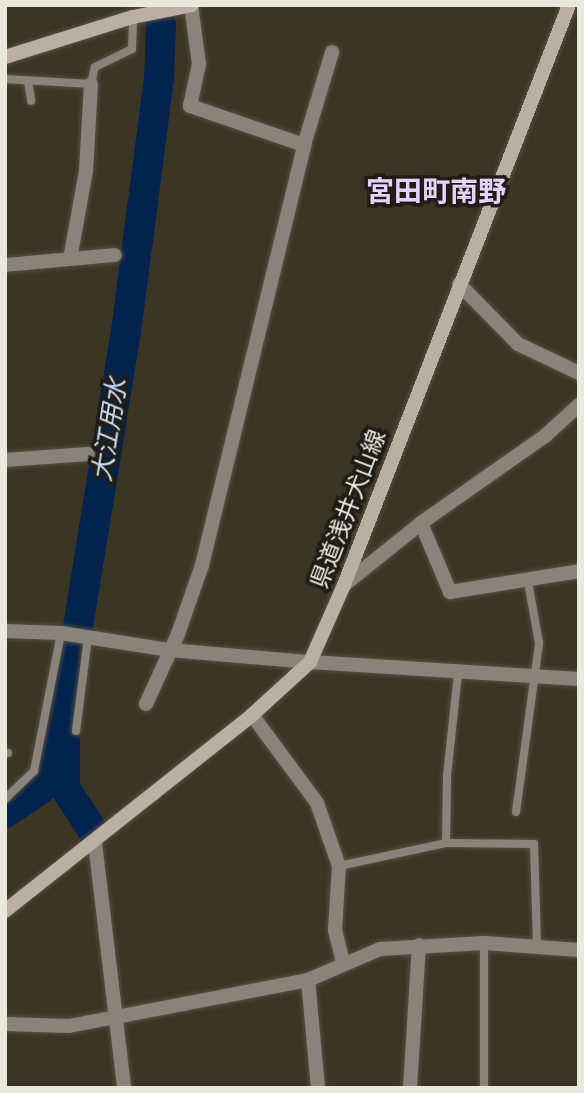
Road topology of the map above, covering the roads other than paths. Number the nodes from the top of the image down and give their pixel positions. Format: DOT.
graph roads {
  1 [pos="192,5"];
  2 [pos="569,5"];
  3 [pos="139,12"];
  4 [pos="332,52"];
  5 [pos="9,54"];
  6 [pos="5,79"];
  7 [pos="28,81"];
  8 [pos="91,84"];
  9 [pos="31,101"];
  10 [pos="303,145"];
  11 [pos="115,255"];
  12 [pos="70,259"];
  13 [pos="5,265"];
  14 [pos="459,284"];
  15 [pos="579,373"];
  16 [pos="579,405"];
  17 [pos="88,454"];
  18 [pos="5,460"];
  19 [pos="421,523"];
  20 [pos="579,571"];
  21 [pos="528,582"];
  22 [pos="344,585"];
  23 [pos="5,631"];
  24 [pos="62,633"];
  25 [pos="87,637"];
  26 [pos="169,650"];
  27 [pos="310,662"];
  28 [pos="458,673"];
  29 [pos="534,677"];
  30 [pos="579,679"];
  31 [pos="146,704"];
  32 [pos="252,715"];
  33 [pos="76,731"];
  34 [pos="5,799"];
  35 [pos="516,811"];
  36 [pos="95,843"];
  37 [pos="446,843"];
  38 [pos="339,866"];
  39 [pos="5,911"];
  40 [pos="484,943"];
  41 [pos="419,945"];
  42 [pos="537,946"];
  43 [pos="579,950"];
  44 [pos="343,963"];
  45 [pos="308,980"];
  46 [pos="115,1017"];
  47 [pos="5,1024"];
  48 [pos="124,1088"];
  49 [pos="318,1088"];
  50 [pos="410,1088"];
  51 [pos="484,1088"];
  1 -- 3 [label="main road"];
  1 -- 10 [label="street"];
  2 -- 14 [label="main road, 県道浅井犬山線"];
  3 -- 5 [label="main road"];
  3 -- 8 [label="lane"];
  4 -- 10 [label="street"];
  6 -- 7 [label="lane"];
  7 -- 8 [label="lane"];
  7 -- 9 [label="lane"];
  8 -- 12 [label="street"];
  10 -- 26 [label="street"];
  11 -- 12 [label="street"];
  12 -- 13 [label="street"];
  14 -- 15 [label="street"];
  14 -- 22 [label="main road, 県道浅井犬山線"];
  16 -- 19 [label="street"];
  17 -- 18 [label="street"];
  19 -- 21 [label="street"];
  19 -- 22 [label="street"];
  20 -- 21 [label="street"];
  21 -- 29 [label="lane"];
  22 -- 27 [label="main road, 県道浅井犬山線"];
  23 -- 24 [label="street"];
  24 -- 25 [label="street"];
  24 -- 34 [label="lane"];
  25 -- 26 [label="street"];
  25 -- 33 [label="lane"];
  26 -- 27 [label="street"];
  26 -- 31 [label="street"];
  27 -- 28 [label="street"];
  27 -- 32 [label="main road, 県道浅井犬山線"];
  28 -- 29 [label="street"];
  28 -- 37 [label="lane"];
  29 -- 30 [label="street"];
  29 -- 35 [label="lane"];
  32 -- 36 [label="main road, 県道浅井犬山線"];
  32 -- 38 [label="street"];
  36 -- 39 [label="main road, 県道浅井犬山線"];
  36 -- 46 [label="street"];
  37 -- 38 [label="lane"];
  37 -- 42 [label="lane"];
  38 -- 44 [label="street"];
  40 -- 41 [label="street"];
  40 -- 42 [label="street"];
  40 -- 51 [label="lane"];
  41 -- 44 [label="street"];
  41 -- 50 [label="street"];
  42 -- 43 [label="street"];
  44 -- 45 [label="street"];
  45 -- 46 [label="street"];
  45 -- 49 [label="street"];
  46 -- 47 [label="street"];
  46 -- 48 [label="street"];
}
